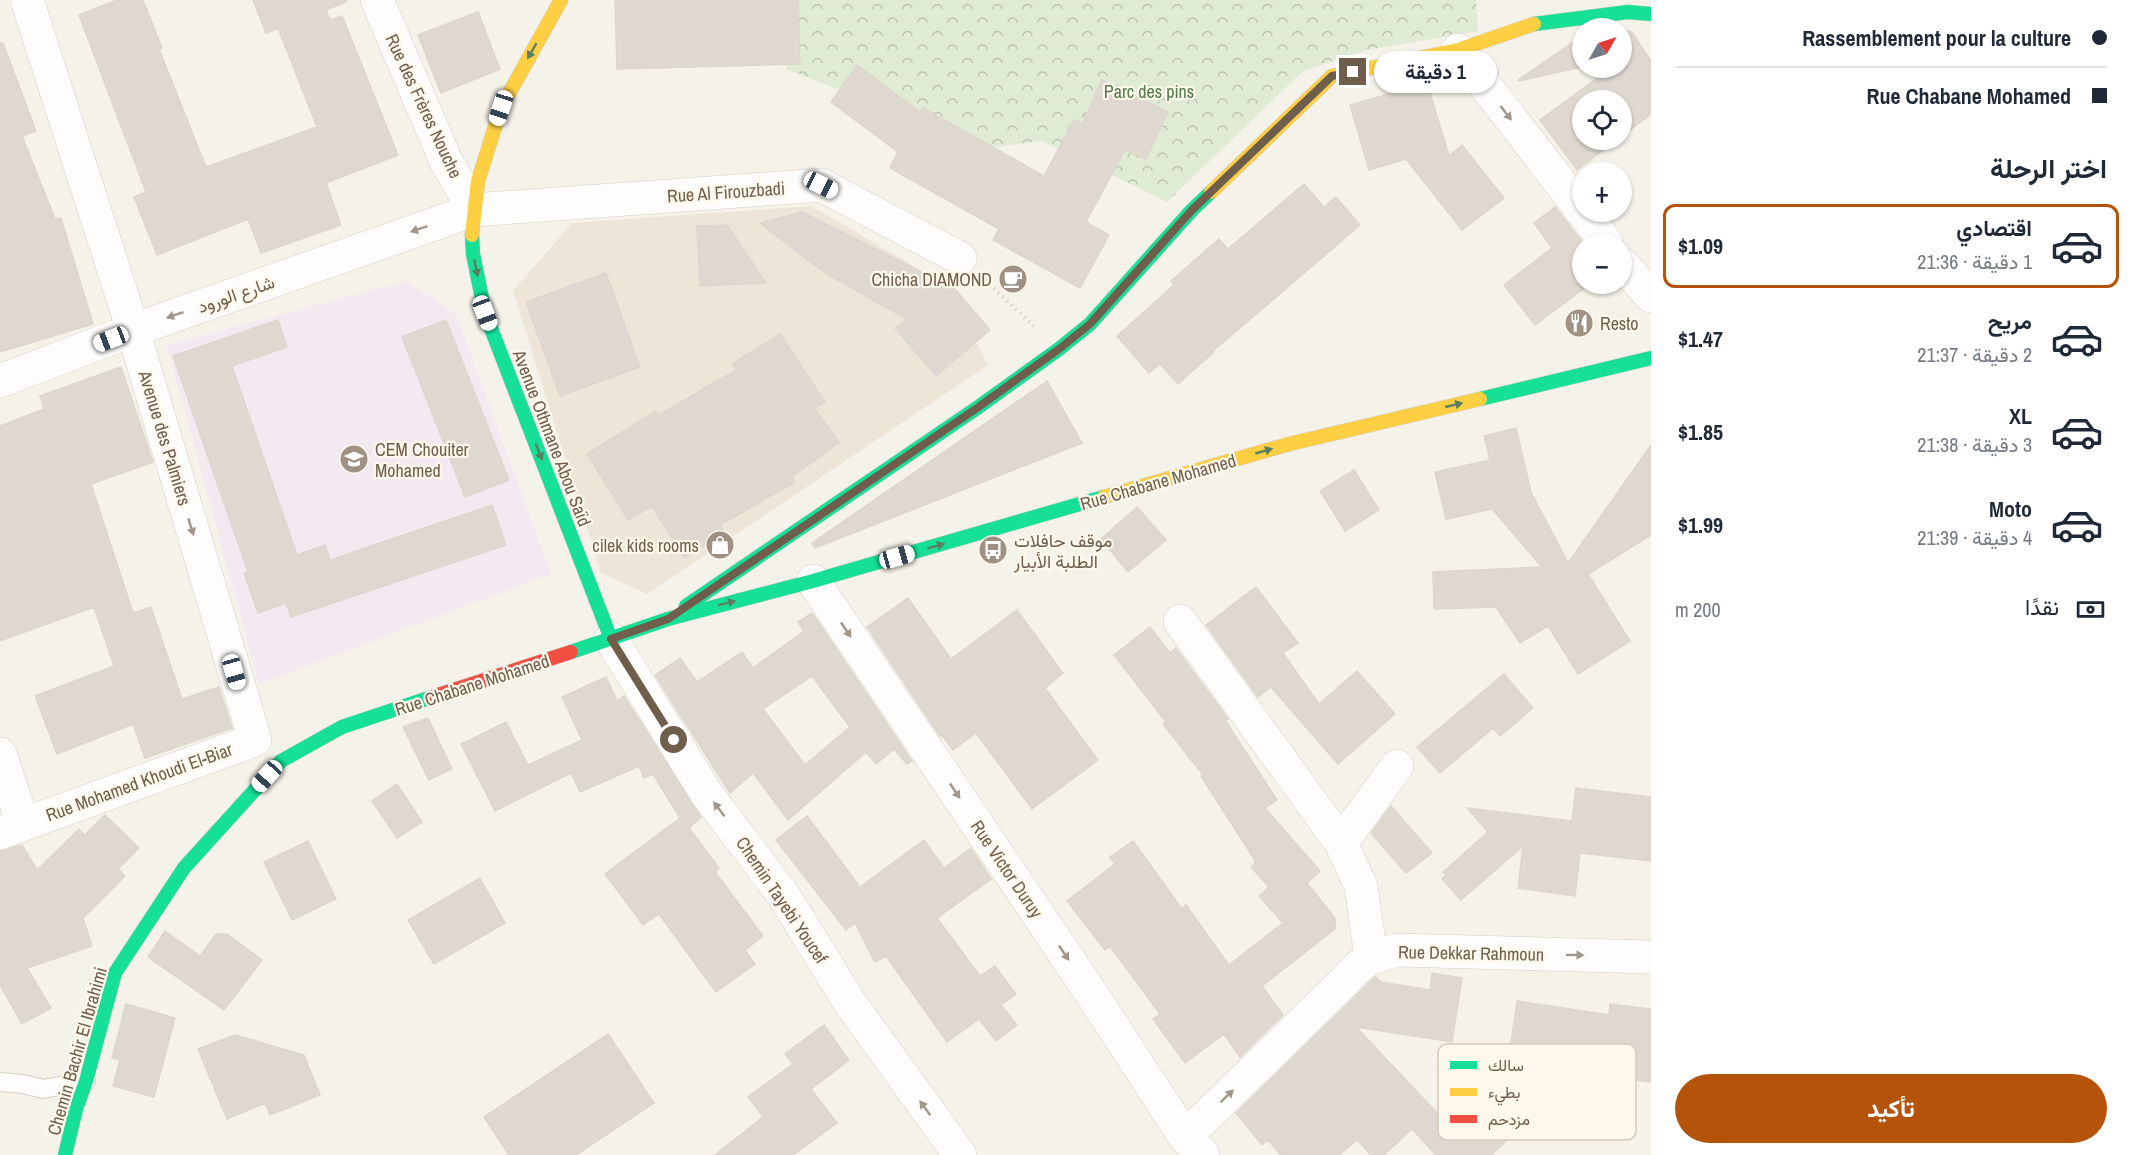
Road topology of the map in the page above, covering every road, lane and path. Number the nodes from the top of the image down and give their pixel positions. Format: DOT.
graph roads {
  1 [pos="27,0"];
  2 [pos="377,0"];
  3 [pos="561,0"];
  4 [pos="1651,14"];
  5 [pos="1458,50"];
  6 [pos="1572,197"];
  7 [pos="474,210"];
  8 [pos="960,258"];
  9 [pos="1632,275"];
  10 [pos="1651,296"];
  11 [pos="133,330"];
  12 [pos="1059,349"];
  13 [pos="1651,358"];
  14 [pos="0,381"];
  15 [pos="813,581"];
  16 [pos="668,619"];
  17 [pos="1180,621"];
  18 [pos="611,639"];
  19 [pos="255,740"];
  20 [pos="0,754"];
  21 [pos="281,760"];
  22 [pos="1397,766"];
  23 [pos="11,829"];
  24 [pos="1341,843"];
  25 [pos="1371,957"];
  26 [pos="1651,957"];
  27 [pos="86,1081"];
  28 [pos="0,1083"];
  29 [pos="1194,1146"];
  30 [pos="65,1155"];
  31 [pos="960,1155"];
  1 -- 11 [label="street, Avenue des Palmiers"];
  2 -- 7 [label="street, Rue des Frères Nouche"];
  3 -- 7 [label="main road, Avenue Othmane Abou Saïd, one-way"];
  4 -- 5 [label="main road, Rue Chabane Mohamed"];
  5 -- 6 [label="street, one-way"];
  5 -- 12 [label="main road, Rue Chabane Mohamed"];
  7 -- 8 [label="street, Rue Al Firouzbadi"];
  7 -- 11 [label="street, شارع الورود, one-way"];
  7 -- 18 [label="main road, Avenue Othmane Abou Saïd, one-way"];
  8 -- 12 [label="path"];
  9 -- 10 [label="street"];
  11 -- 14 [label="street, شارع الورود"];
  11 -- 19 [label="street, Avenue des Palmiers, one-way"];
  12 -- 16 [label="main road, Rue Chabane Mohamed"];
  15 -- 13 [label="main road, Rue Chabane Mohamed, one-way"];
  16 -- 15 [label="main road, Rue Chabane Mohamed, one-way"];
  15 -- 29 [label="street, Rue Victor Duruy, one-way"];
  16 -- 18 [label="main road, Rue Chabane Mohamed"];
  17 -- 24 [label="street"];
  18 -- 21 [label="main road, Rue Chabane Mohamed"];
  31 -- 18 [label="street, Chemin Tayebi Youcef, one-way"];
  19 -- 21 [label="street"];
  19 -- 23 [label="street, Rue Mohamed Khoudi El-Biar"];
  20 -- 23 [label="street"];
  21 -- 27 [label="main road, Chemin Bachir El Ibrahimi"];
  22 -- 24 [label="street"];
  24 -- 25 [label="street"];
  25 -- 26 [label="street, Rue Dekkar Rahmoun, one-way"];
  29 -- 25 [label="street, Rue Dekkar Rahmoun, one-way"];
  27 -- 28 [label="lane"];
  27 -- 30 [label="main road, Chemin Bachir El Ibrahimi"];
}
